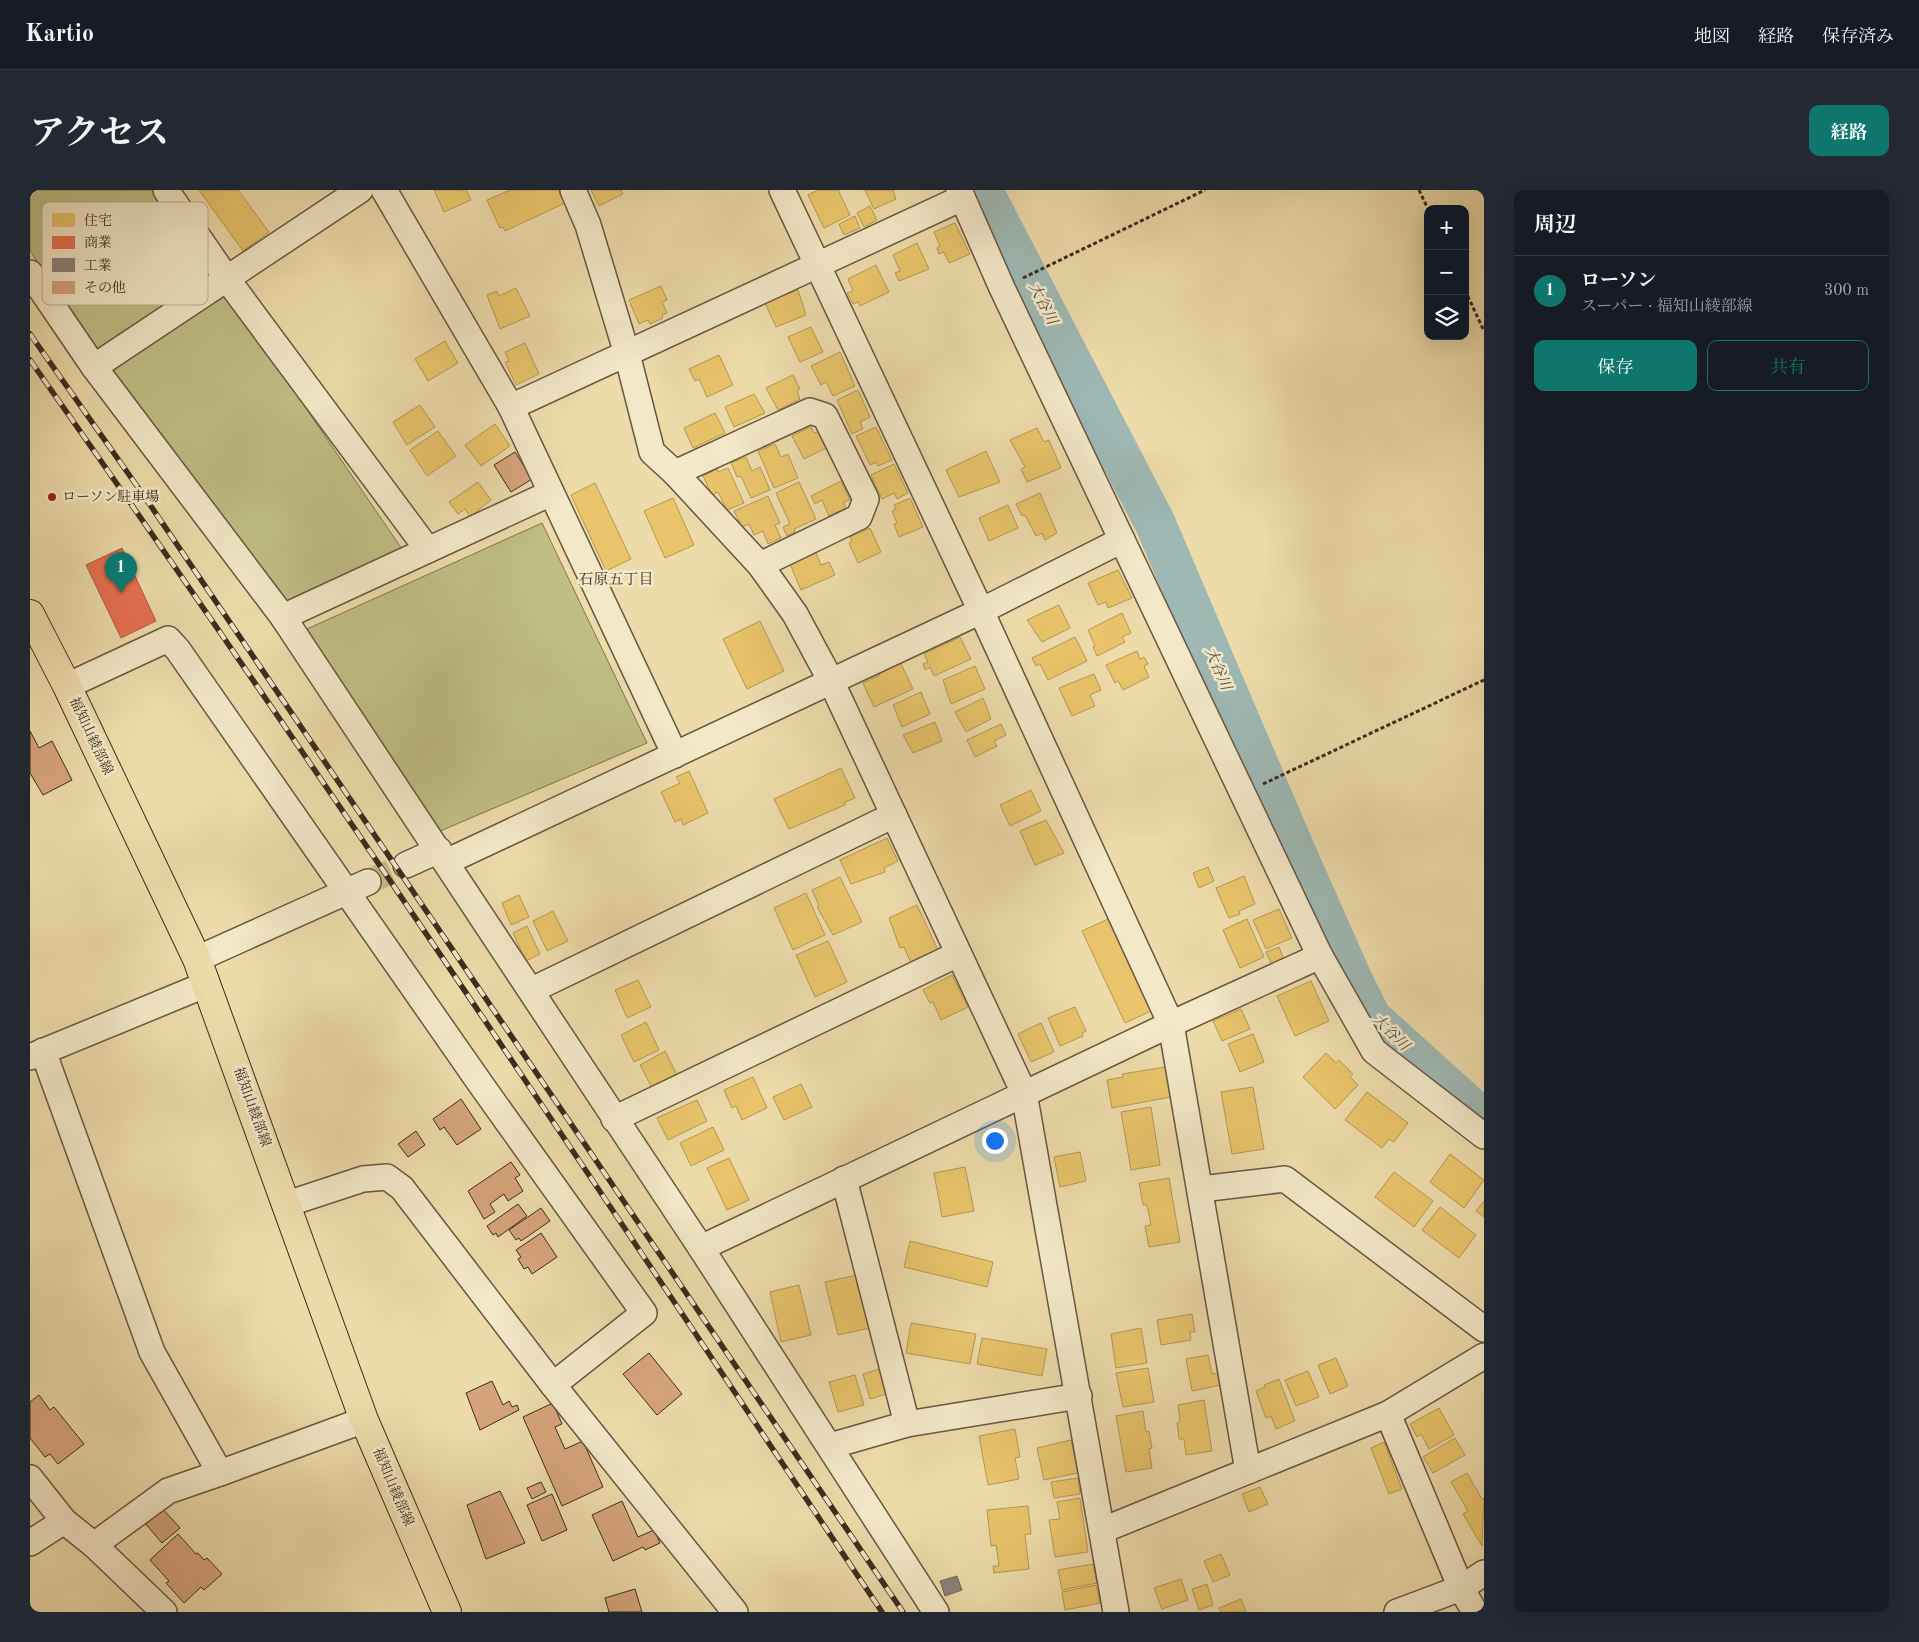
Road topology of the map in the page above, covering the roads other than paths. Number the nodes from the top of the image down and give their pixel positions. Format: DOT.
graph roads {
  1 [pos="166,190"];
  2 [pos="360,190"];
  3 [pos="384,190"];
  4 [pos="573,190"];
  5 [pos="782,190"];
  6 [pos="960,194"];
  7 [pos="174,202"];
  8 [pos="208,251"];
  9 [pos="817,265"];
  10 [pos="30,274"];
  11 [pos="227,279"];
  12 [pos="42,291"];
  13 [pos="208,292"];
  14 [pos="51,305"];
  15 [pos="188,305"];
  16 [pos="627,354"];
  17 [pos="94,367"];
  18 [pos="511,407"];
  19 [pos="675,473"];
  20 [pos="551,493"];
  21 [pos="1122,540"];
  22 [pos="428,550"];
  23 [pos="760,565"];
  24 [pos="981,611"];
  25 [pos="30,614"];
  26 [pos="283,617"];
  27 [pos="831,681"];
  28 [pos="67,686"];
  29 [pos="675,756"];
  30 [pos="894,815"];
  31 [pos="443,856"];
  32 [pos="406,865"];
  33 [pos="358,887"];
  34 [pos="958,954"];
  35 [pos="1320,956"];
  36 [pos="197,959"];
  37 [pos="207,984"];
  38 [pos="532,990"];
  39 [pos="1171,1024"];
  40 [pos="37,1054"];
  41 [pos="1024,1093"];
  42 [pos="614,1119"];
  43 [pos="1484,1136"];
  44 [pos="844,1179"];
  45 [pos="1201,1188"];
  46 [pos="287,1204"];
  47 [pos="701,1248"];
  48 [pos="1484,1330"];
  49 [pos="1484,1356"];
  50 [pos="553,1384"];
  51 [pos="1078,1396"];
  52 [pos="1388,1414"];
  53 [pos="364,1420"];
  54 [pos="907,1424"];
  55 [pos="830,1446"];
  56 [pos="1248,1471"];
  57 [pos="220,1473"];
  58 [pos="30,1478"];
  59 [pos="64,1521"];
  60 [pos="1103,1530"];
  61 [pos="30,1543"];
  62 [pos="94,1546"];
  63 [pos="1484,1573"];
  64 [pos="1461,1588"];
  65 [pos="164,1612"];
  66 [pos="447,1612"];
  67 [pos="735,1612"];
  68 [pos="936,1612"];
  69 [pos="1116,1612"];
  70 [pos="1397,1612"];
  71 [pos="1475,1612"];
  1 -- 7 [label="street"];
  2 -- 11 [label="street"];
  3 -- 18 [label="street"];
  4 -- 16 [label="street"];
  5 -- 9 [label="street"];
  6 -- 9 [label="street"];
  6 -- 21 [label="street"];
  8 -- 11 [label="street"];
  9 -- 16 [label="street"];
  9 -- 24 [label="street"];
  10 -- 12 [label="street"];
  11 -- 13 [label="street"];
  11 -- 22 [label="street"];
  14 -- 17 [label="street"];
  15 -- 17 [label="street"];
  16 -- 18 [label="street"];
  16 -- 19 [label="street"];
  17 -- 26 [label="street"];
  18 -- 20 [label="street"];
  19 -- 23 [label="street"];
  19 -- 23 [label="street"];
  20 -- 22 [label="street"];
  20 -- 29 [label="street"];
  21 -- 24 [label="street"];
  21 -- 35 [label="street"];
  22 -- 26 [label="street"];
  23 -- 27 [label="street"];
  24 -- 27 [label="street"];
  24 -- 39 [label="street"];
  25 -- 28 [label="main road, 福知山綾部線"];
  26 -- 31 [label="street"];
  27 -- 29 [label="street"];
  27 -- 30 [label="street"];
  28 -- 33 [label="street"];
  28 -- 36 [label="main road, 福知山綾部線"];
  29 -- 31 [label="street"];
  30 -- 34 [label="street"];
  30 -- 38 [label="street"];
  31 -- 32 [label="street"];
  31 -- 38 [label="street"];
  33 -- 36 [label="street"];
  33 -- 50 [label="street"];
  34 -- 41 [label="street"];
  34 -- 42 [label="street"];
  35 -- 39 [label="street"];
  35 -- 43 [label="street"];
  36 -- 37 [label="main road, 福知山綾部線"];
  37 -- 40 [label="street"];
  37 -- 46 [label="main road, 福知山綾部線"];
  38 -- 42 [label="street"];
  39 -- 41 [label="street"];
  39 -- 45 [label="street"];
  40 -- 57 [label="street"];
  41 -- 44 [label="street"];
  41 -- 51 [label="street"];
  42 -- 47 [label="street"];
  44 -- 47 [label="street"];
  44 -- 54 [label="street"];
  45 -- 48 [label="street"];
  45 -- 56 [label="street"];
  46 -- 50 [label="street"];
  46 -- 53 [label="main road, 福知山綾部線"];
  47 -- 55 [label="street"];
  49 -- 52 [label="street"];
  50 -- 67 [label="street"];
  51 -- 54 [label="street"];
  51 -- 60 [label="street"];
  52 -- 56 [label="street"];
  52 -- 64 [label="street"];
  53 -- 57 [label="street"];
  53 -- 66 [label="main road, 福知山綾部線"];
  54 -- 55 [label="street"];
  55 -- 68 [label="street"];
  56 -- 60 [label="street"];
  57 -- 62 [label="street"];
  58 -- 59 [label="street"];
  59 -- 61 [label="street"];
  59 -- 62 [label="street"];
  60 -- 69 [label="street"];
  62 -- 65 [label="street"];
  63 -- 64 [label="street"];
  64 -- 70 [label="street"];
  64 -- 71 [label="street"];
}
